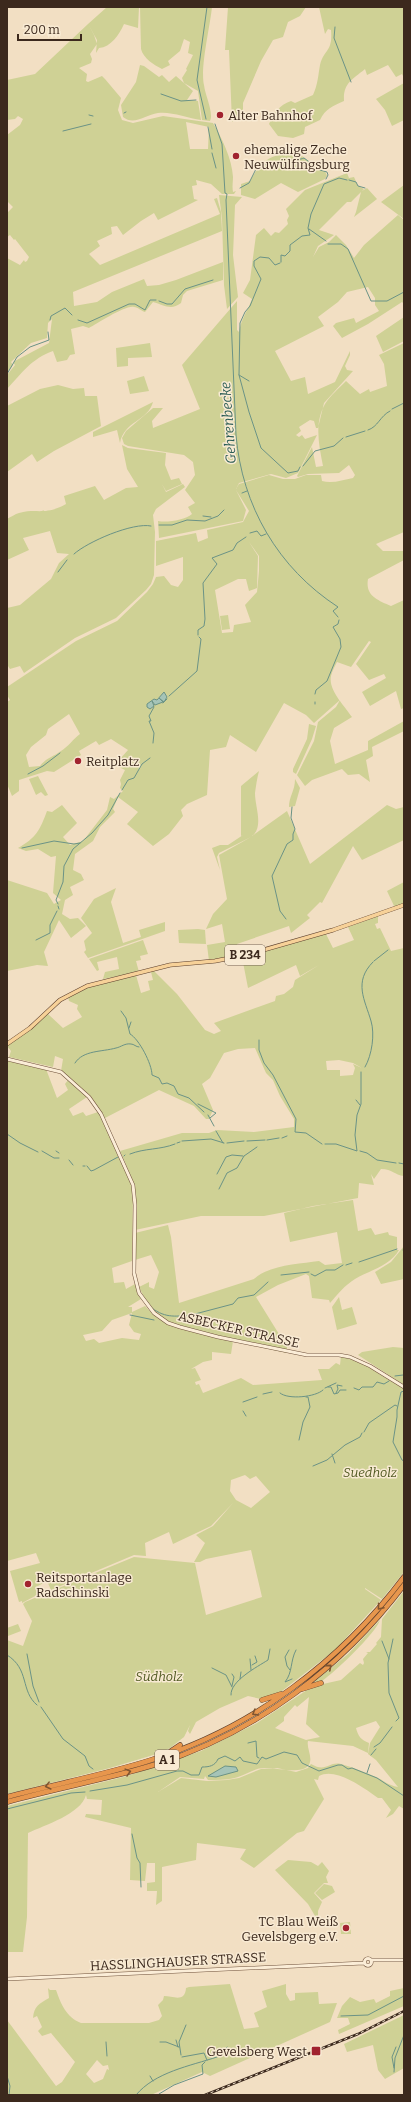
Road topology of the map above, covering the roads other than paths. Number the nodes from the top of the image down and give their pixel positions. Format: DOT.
graph roads {
  1 [pos="404,905"];
  2 [pos="7,1044"];
  3 [pos="7,1058"];
  4 [pos="404,1387"];
  5 [pos="404,1577"];
  6 [pos="404,1585"];
  7 [pos="391,1603"];
  8 [pos="382,1618"];
  9 [pos="321,1683"];
  10 [pos="298,1690"];
  11 [pos="288,1692"];
  12 [pos="262,1700"];
  13 [pos="180,1745"];
  14 [pos="160,1757"];
  15 [pos="7,1797"];
  16 [pos="7,1802"];
  17 [pos="404,1960"];
  18 [pos="364,1962"];
  19 [pos="371,1962"];
  20 [pos="7,1979"];
  1 -- 2 [label="main road, B 234"];
  3 -- 4 [label="main road, ASBECKER STRASSE"];
  5 -- 11 [label="highway, A 1, one-way"];
  6 -- 7 [label="highway, A 1"];
  7 -- 8 [label="highway"];
  10 -- 7 [label="highway, A 1, one-way"];
  9 -- 10 [label="highway"];
  16 -- 10 [label="highway, A 1, one-way"];
  11 -- 12 [label="highway"];
  11 -- 14 [label="highway, A 1, one-way"];
  13 -- 14 [label="highway"];
  14 -- 15 [label="highway, A 1, one-way"];
  17 -- 19 [label="main road"];
  18 -- 19 [label="main road"];
  18 -- 19 [label="main road"];
  18 -- 20 [label="main road, HASSLINGHAUSER STRASSE"];
}
